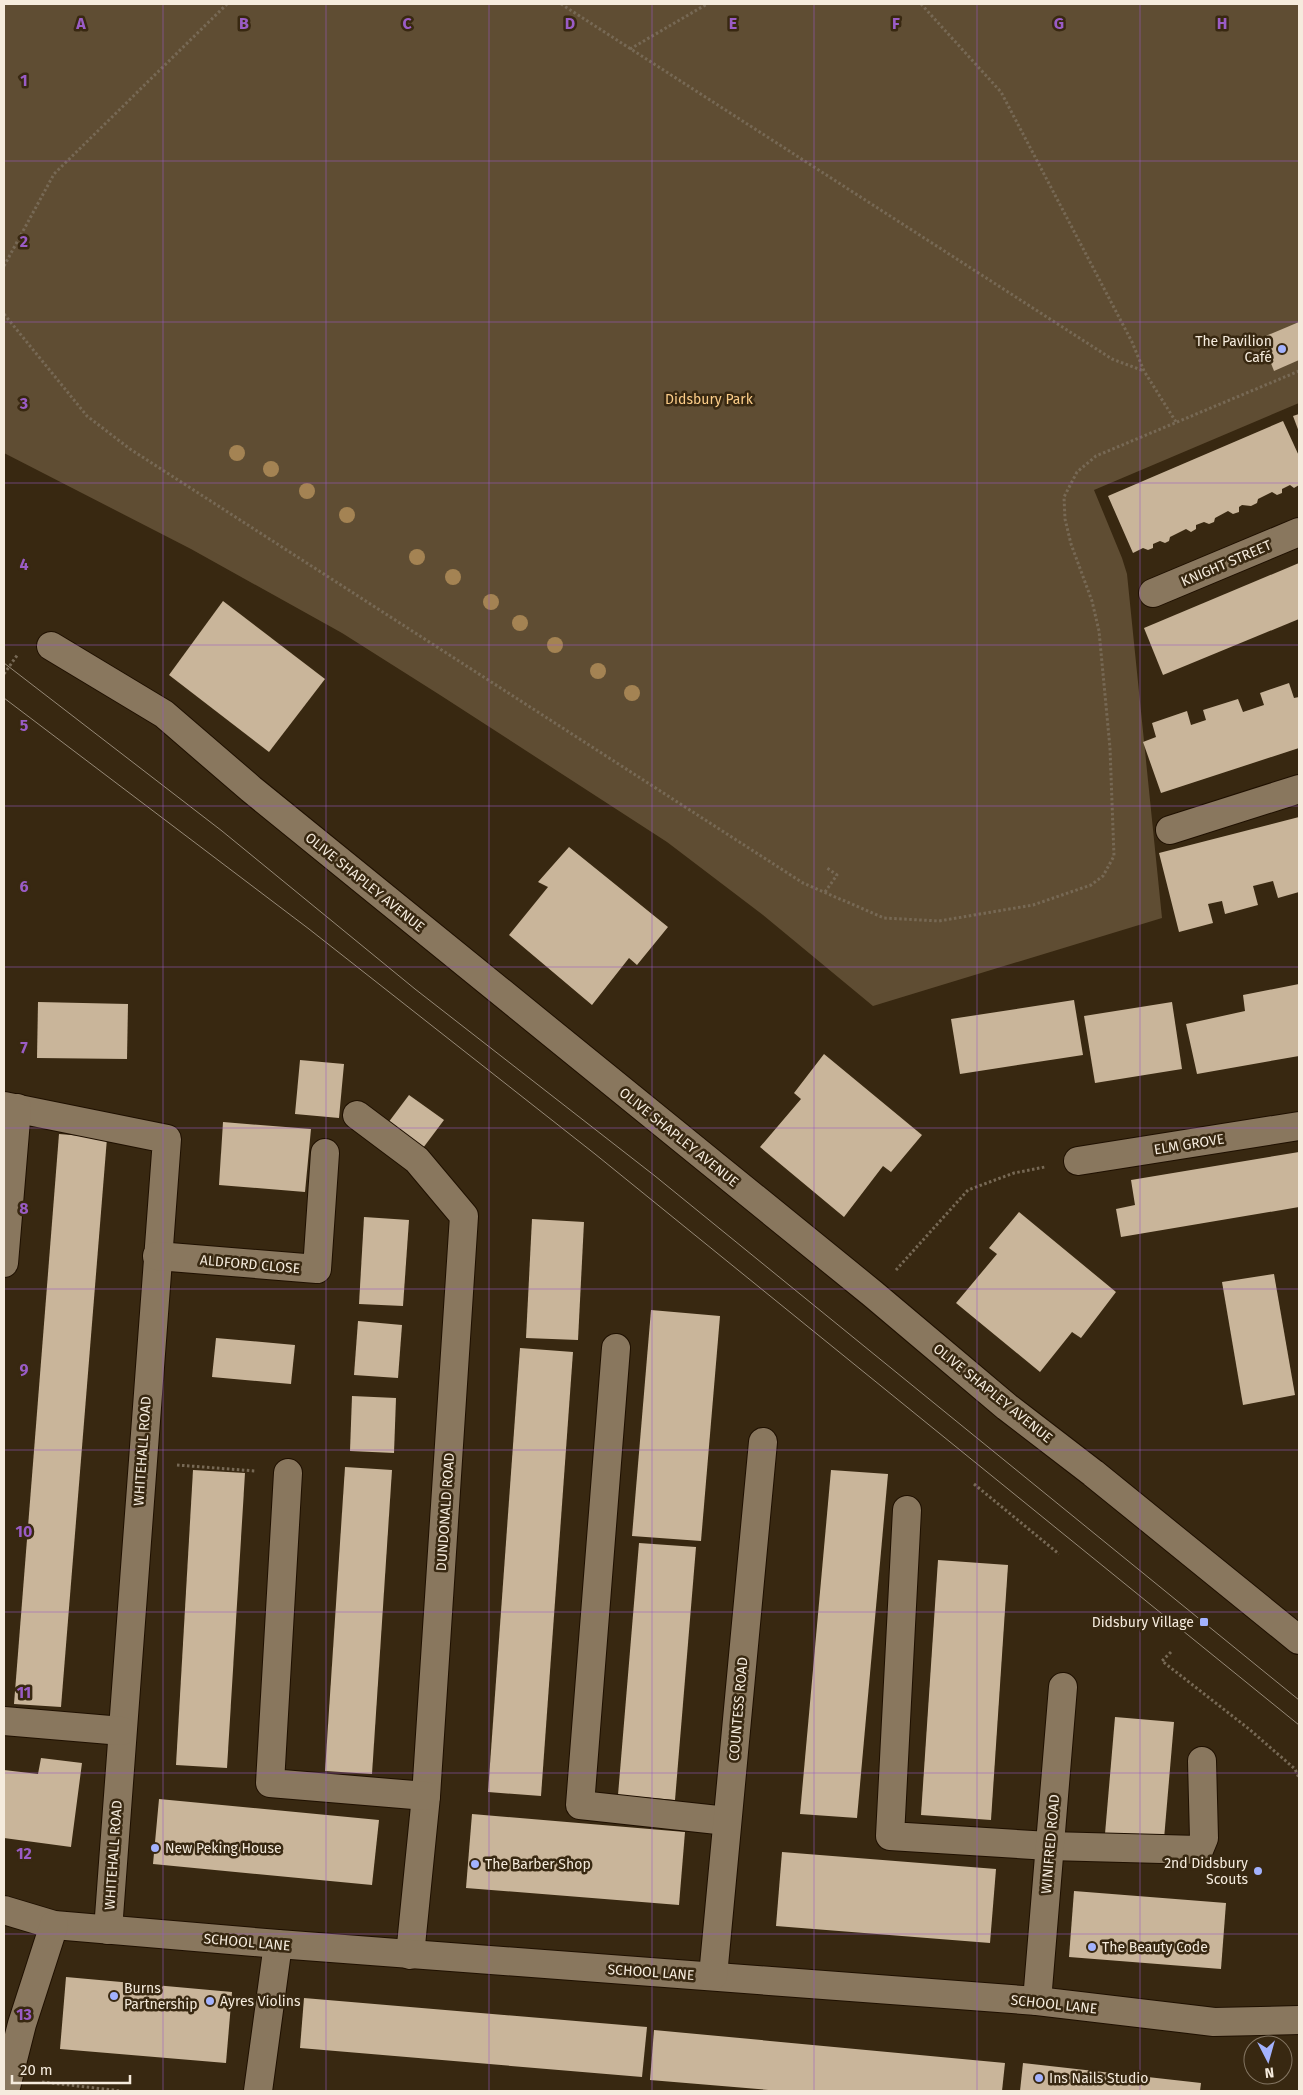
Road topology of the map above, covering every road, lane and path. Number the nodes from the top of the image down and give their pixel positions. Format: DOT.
graph roads {
  1 [pos="227,4"];
  2 [pos="561,4"];
  3 [pos="707,4"];
  4 [pos="920,4"];
  5 [pos="630,49"];
  6 [pos="4,266"];
  7 [pos="4,314"];
  8 [pos="1144,371"];
  9 [pos="1299,371"];
  10 [pos="1176,422"];
  11 [pos="1299,532"];
  12 [pos="1152,593"];
  13 [pos="52,646"];
  14 [pos="21,649"];
  15 [pos="4,674"];
  16 [pos="1299,789"];
  17 [pos="1170,830"];
  18 [pos="827,868"];
  19 [pos="825,892"];
  20 [pos="10,1107"];
  21 [pos="357,1115"];
  22 [pos="1299,1126"];
  23 [pos="325,1153"];
  24 [pos="1078,1161"];
  25 [pos="157,1256"];
  26 [pos="4,1263"];
  27 [pos="872,1294"];
  28 [pos="616,1348"];
  29 [pos="763,1442"];
  30 [pos="142,1463"];
  31 [pos="288,1473"];
  32 [pos="974,1484"];
  33 [pos="907,1510"];
  34 [pos="1059,1554"];
  35 [pos="1299,1640"];
  36 [pos="1171,1652"];
  37 [pos="1063,1686"];
  38 [pos="4,1721"];
  39 [pos="122,1731"];
  40 [pos="1202,1761"];
  41 [pos="1299,1778"];
  42 [pos="426,1796"];
  43 [pos="727,1821"];
  44 [pos="1049,1846"];
  45 [pos="4,1910"];
  46 [pos="54,1925"];
  47 [pos="108,1930"];
  48 [pos="278,1944"];
  49 [pos="410,1955"];
  50 [pos="713,1976"];
  51 [pos="1036,2001"];
  52 [pos="1299,2020"];
  53 [pos="6,2085"];
  54 [pos="122,2091"];
  55 [pos="258,2091"];
  1 -- 6 [label="path"];
  2 -- 5 [label="path"];
  3 -- 5 [label="path"];
  4 -- 8 [label="path"];
  5 -- 8 [label="path"];
  7 -- 19 [label="path"];
  8 -- 10 [label="path"];
  9 -- 10 [label="path"];
  10 -- 19 [label="path"];
  11 -- 12 [label="street, KNIGHT STREET"];
  13 -- 27 [label="street, OLIVE SHAPLEY AVENUE"];
  14 -- 15 [label="path"];
  16 -- 17 [label="street"];
  18 -- 19 [label="path"];
  20 -- 25 [label="street, WHITEHALL ROAD"];
  20 -- 26 [label="street"];
  21 -- 42 [label="street, DUNDONALD ROAD"];
  22 -- 24 [label="street, ELM GROVE"];
  23 -- 25 [label="street, ALDFORD CLOSE"];
  24 -- 27 [label="path"];
  25 -- 30 [label="street, WHITEHALL ROAD"];
  27 -- 35 [label="street, OLIVE SHAPLEY AVENUE"];
  28 -- 43 [label="street"];
  29 -- 43 [label="street, COUNTESS ROAD"];
  30 -- 31 [label="path"];
  30 -- 39 [label="street, WHITEHALL ROAD"];
  31 -- 42 [label="street"];
  32 -- 34 [label="path"];
  33 -- 44 [label="street"];
  36 -- 41 [label="path"];
  37 -- 44 [label="street, WINIFRED ROAD"];
  38 -- 39 [label="street"];
  39 -- 47 [label="street, WHITEHALL ROAD"];
  40 -- 44 [label="street"];
  42 -- 49 [label="street, DUNDONALD ROAD"];
  43 -- 50 [label="street, COUNTESS ROAD"];
  44 -- 51 [label="street, WINIFRED ROAD"];
  45 -- 46 [label="street, SCHOOL LANE"];
  46 -- 47 [label="street, SCHOOL LANE"];
  46 -- 53 [label="street"];
  47 -- 48 [label="street, SCHOOL LANE"];
  48 -- 49 [label="street, SCHOOL LANE"];
  48 -- 55 [label="street"];
  49 -- 50 [label="street, SCHOOL LANE"];
  50 -- 51 [label="street, SCHOOL LANE"];
  51 -- 52 [label="street, SCHOOL LANE"];
  53 -- 54 [label="path"];
}
